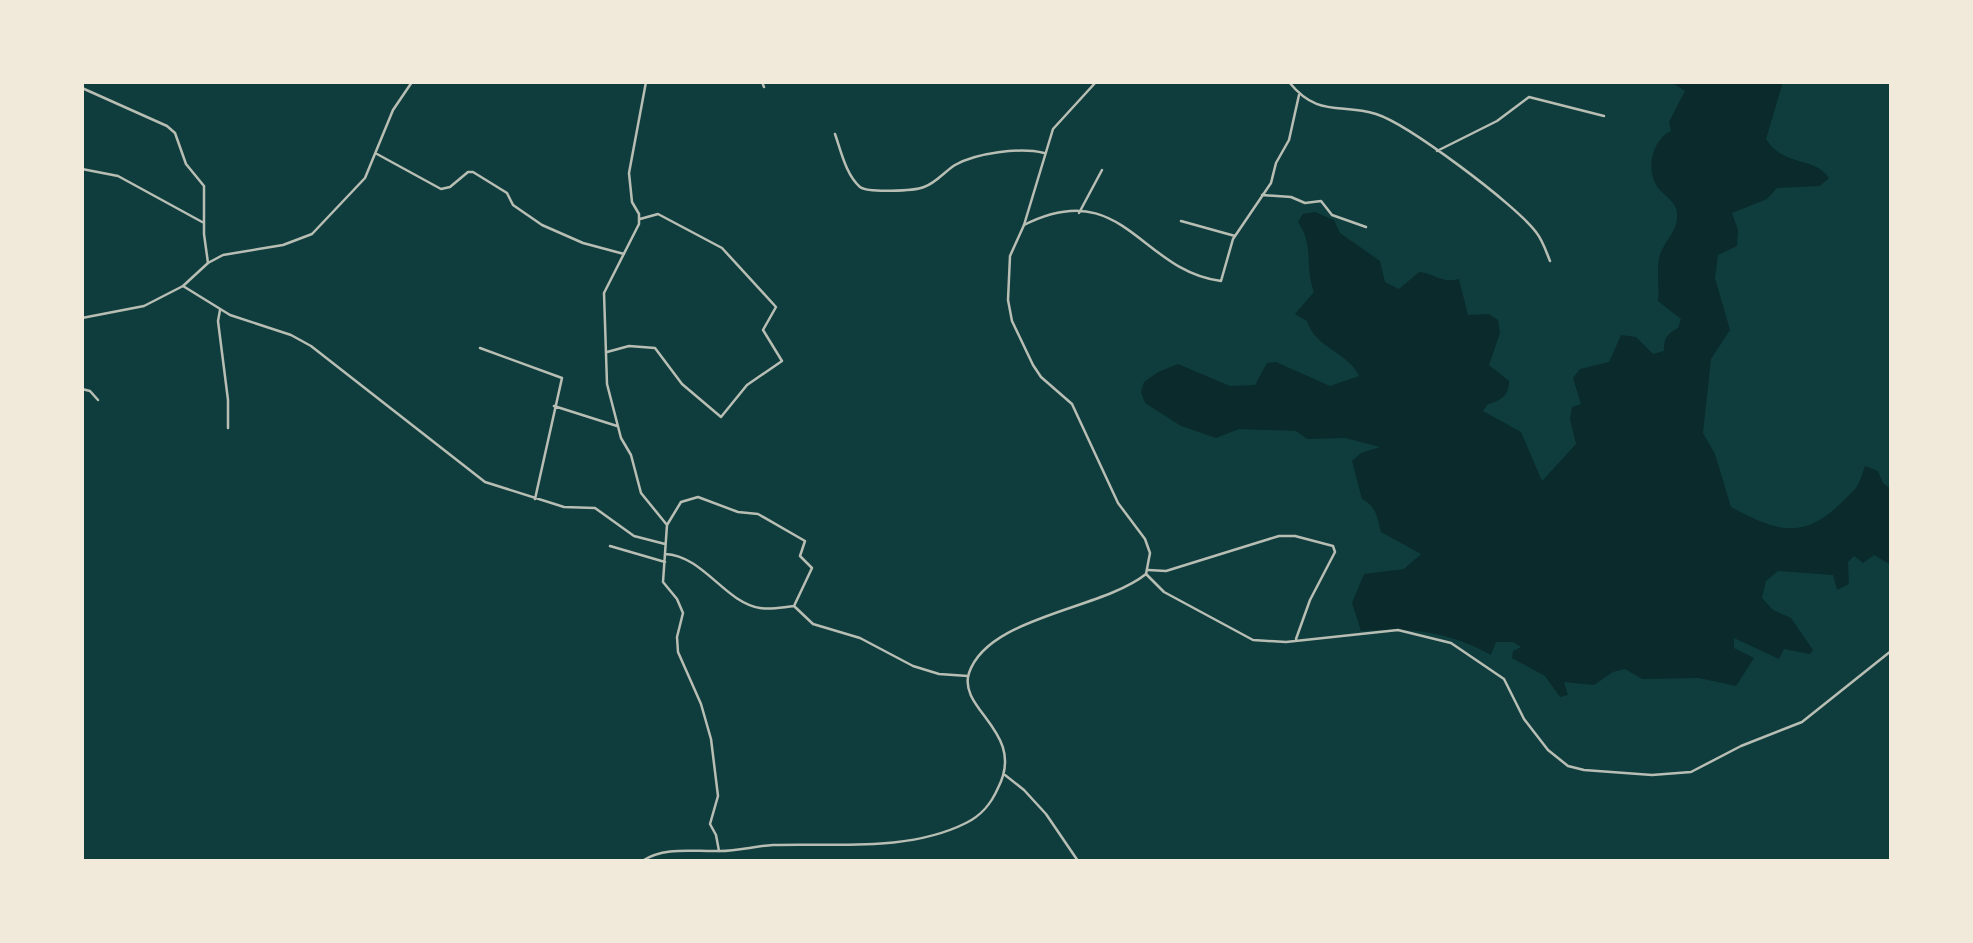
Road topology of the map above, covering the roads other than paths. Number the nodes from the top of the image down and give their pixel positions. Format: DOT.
graph roads {
  1 [pos="412,82"];
  2 [pos="646,82"];
  3 [pos="762,82"];
  4 [pos="1097,82"];
  5 [pos="1289,82"];
  6 [pos="764,87"];
  7 [pos="82,88"];
  8 [pos="1299,95"];
  9 [pos="1604,116"];
  10 [pos="835,134"];
  11 [pos="1437,151"];
  12 [pos="1044,153"];
  13 [pos="377,154"];
  14 [pos="82,169"];
  15 [pos="1102,170"];
  16 [pos="1262,195"];
  17 [pos="1079,213"];
  18 [pos="640,219"];
  19 [pos="1181,221"];
  20 [pos="204,223"];
  21 [pos="1024,225"];
  22 [pos="1366,227"];
  23 [pos="1235,236"];
  24 [pos="624,254"];
  25 [pos="1550,261"];
  26 [pos="208,262"];
  27 [pos="183,286"];
  28 [pos="220,310"];
  29 [pos="82,318"];
  30 [pos="481,348"];
  31 [pos="606,352"];
  32 [pos="82,389"];
  33 [pos="98,400"];
  34 [pos="554,406"];
  35 [pos="617,426"];
  36 [pos="228,428"];
  37 [pos="535,499"];
  38 [pos="667,525"];
  39 [pos="665,544"];
  40 [pos="610,546"];
  41 [pos="665,554"];
  42 [pos="665,562"];
  43 [pos="1147,572"];
  44 [pos="793,606"];
  45 [pos="1295,641"];
  46 [pos="1891,651"];
  47 [pos="968,676"];
  48 [pos="1004,775"];
  49 [pos="719,851"];
  50 [pos="642,861"];
  51 [pos="1078,861"];
  1 -- 13 [label="street"];
  2 -- 18 [label="street"];
  3 -- 6 [label="street"];
  4 -- 12 [label="street"];
  5 -- 8 [label="street"];
  7 -- 20 [label="street"];
  8 -- 11 [label="street"];
  8 -- 16 [label="street"];
  9 -- 11 [label="street"];
  10 -- 12 [label="street"];
  11 -- 25 [label="street"];
  12 -- 21 [label="street"];
  13 -- 24 [label="street"];
  13 -- 26 [label="street"];
  14 -- 20 [label="street"];
  15 -- 17 [label="street"];
  16 -- 22 [label="street"];
  16 -- 23 [label="street"];
  17 -- 21 [label="street"];
  17 -- 23 [label="street"];
  18 -- 24 [label="street"];
  18 -- 31 [label="street"];
  19 -- 23 [label="street"];
  20 -- 26 [label="street"];
  21 -- 43 [label="street"];
  24 -- 31 [label="street"];
  26 -- 27 [label="street"];
  27 -- 28 [label="street"];
  27 -- 29 [label="street"];
  28 -- 36 [label="street"];
  28 -- 37 [label="street"];
  30 -- 34 [label="street"];
  31 -- 35 [label="street"];
  32 -- 33 [label="street"];
  34 -- 35 [label="street"];
  34 -- 37 [label="street"];
  35 -- 38 [label="street"];
  37 -- 39 [label="street"];
  38 -- 39 [label="street"];
  38 -- 44 [label="street"];
  39 -- 41 [label="street"];
  40 -- 42 [label="street"];
  41 -- 42 [label="street"];
  41 -- 44 [label="street"];
  42 -- 49 [label="street"];
  43 -- 45 [label="street"];
  43 -- 45 [label="street"];
  43 -- 47 [label="street"];
  44 -- 47 [label="street"];
  45 -- 46 [label="street"];
  47 -- 48 [label="street"];
  48 -- 49 [label="street"];
  48 -- 51 [label="street"];
  49 -- 50 [label="street"];
}
